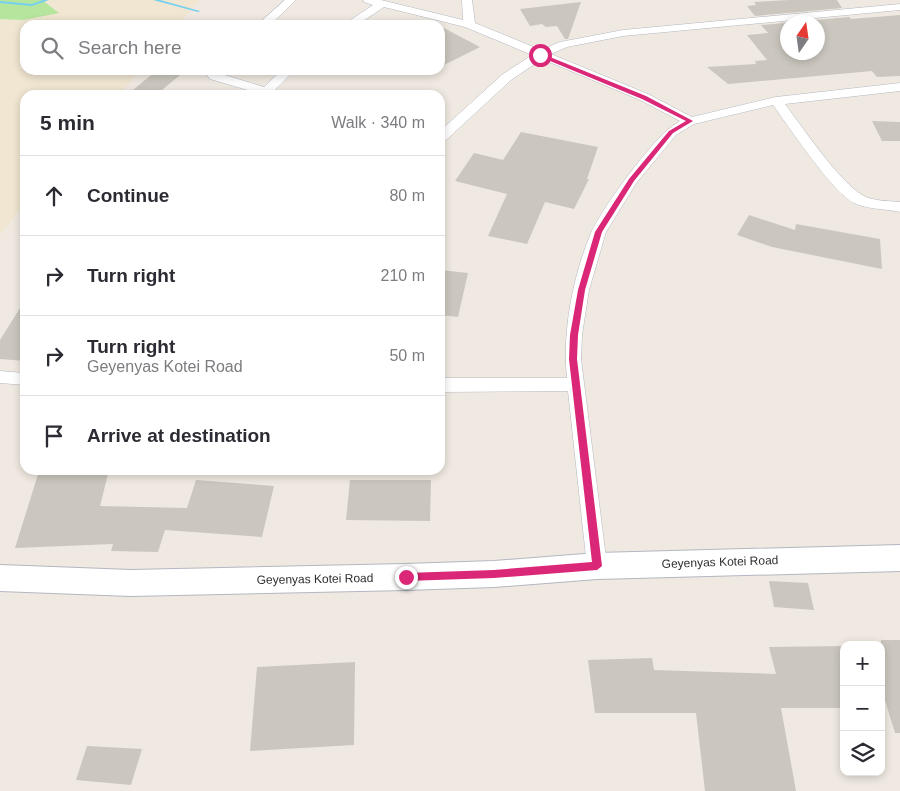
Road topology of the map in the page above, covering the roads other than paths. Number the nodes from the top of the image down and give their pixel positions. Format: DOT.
graph roads {
  1 [pos="291,0"];
  2 [pos="368,0"];
  3 [pos="466,0"];
  4 [pos="868,0"];
  5 [pos="382,4"];
  6 [pos="900,7"];
  7 [pos="875,11"];
  8 [pos="269,20"];
  9 [pos="358,20"];
  10 [pos="469,26"];
  11 [pos="540,55"];
  12 [pos="213,75"];
  13 [pos="284,75"];
  14 [pos="900,87"];
  15 [pos="253,90"];
  16 [pos="268,90"];
  17 [pos="776,101"];
  18 [pos="690,121"];
  19 [pos="445,133"];
  20 [pos="900,207"];
  21 [pos="0,377"];
  22 [pos="20,379"];
  23 [pos="576,384"];
  24 [pos="445,385"];
  25 [pos="900,558"];
  26 [pos="597,566"];
  27 [pos="0,578"];
  1 -- 8 [label="street"];
  2 -- 5 [label="street"];
  3 -- 10 [label="street"];
  4 -- 7 [label="street"];
  5 -- 9 [label="street"];
  5 -- 10 [label="street"];
  6 -- 7 [label="street"];
  7 -- 11 [label="street"];
  10 -- 11 [label="street"];
  11 -- 18 [label="street"];
  11 -- 19 [label="street"];
  12 -- 15 [label="street"];
  13 -- 16 [label="street"];
  14 -- 17 [label="street"];
  17 -- 18 [label="street"];
  17 -- 20 [label="street"];
  18 -- 23 [label="street"];
  21 -- 22 [label="street"];
  23 -- 24 [label="street"];
  23 -- 26 [label="street"];
  25 -- 26 [label="street, Geyenyas Kotei Road"];
  26 -- 27 [label="street, Geyenyas Kotei Road"];
}
